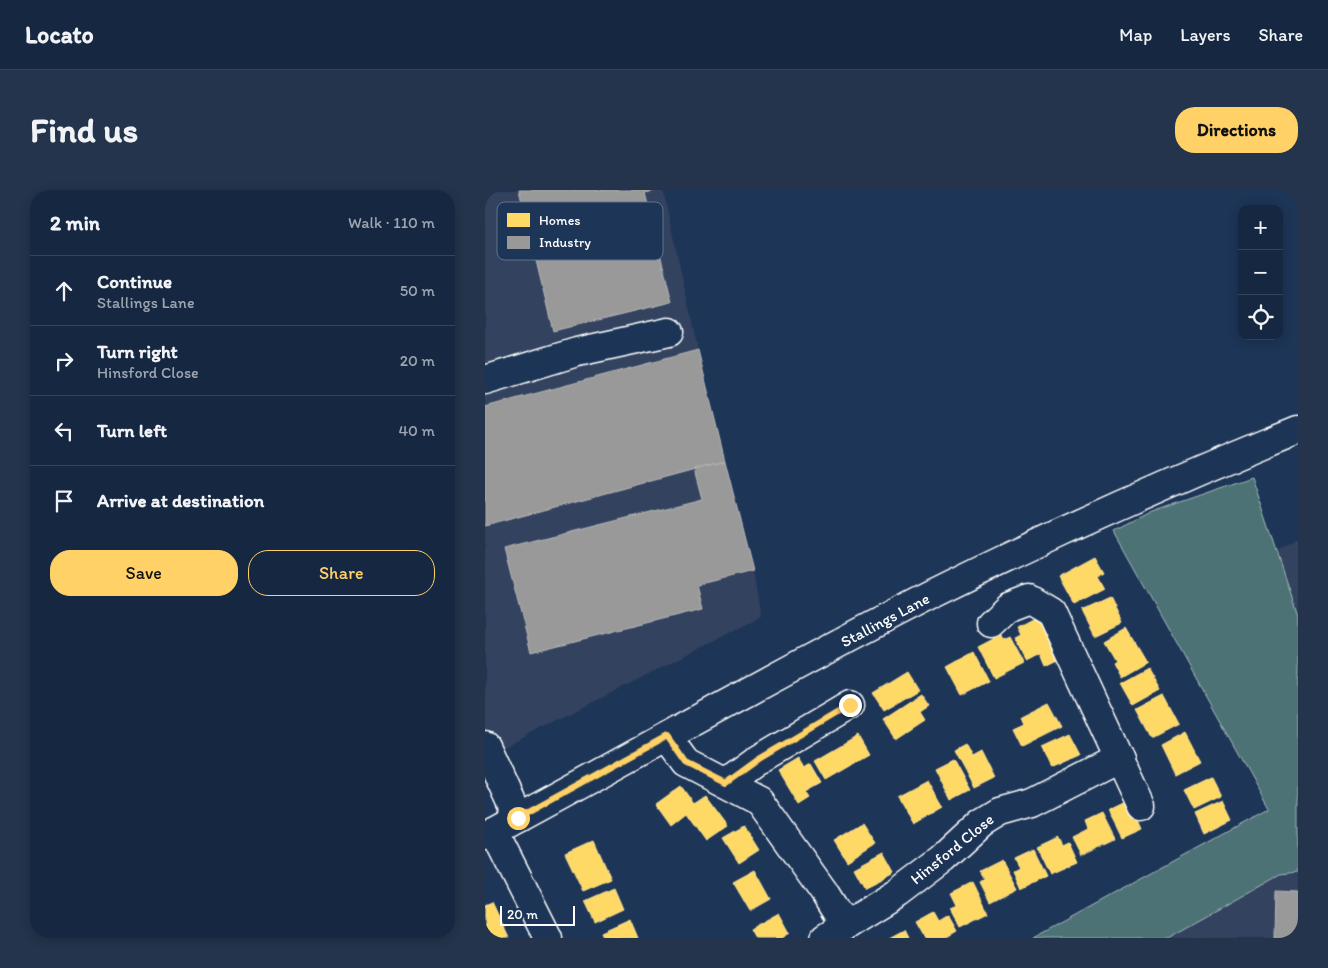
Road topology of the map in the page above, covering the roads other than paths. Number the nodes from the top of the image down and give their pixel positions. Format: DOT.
graph roads {
  1 [pos="669,332"];
  2 [pos="485,380"];
  3 [pos="1298,430"];
  4 [pos="991,623"];
  5 [pos="850,705"];
  6 [pos="667,736"];
  7 [pos="485,746"];
  8 [pos="1120,758"];
  9 [pos="726,783"];
  10 [pos="1141,806"];
  11 [pos="499,828"];
  12 [pos="835,932"];
  13 [pos="548,938"];
  1 -- 2 [label="street"];
  3 -- 6 [label="street, Stallings Lane"];
  4 -- 8 [label="street"];
  5 -- 9 [label="street"];
  6 -- 9 [label="street, Hinsford Close"];
  6 -- 11 [label="street, Stallings Lane"];
  7 -- 11 [label="street"];
  8 -- 10 [label="street"];
  8 -- 12 [label="street, Hinsford Close"];
  9 -- 12 [label="street, Hinsford Close"];
  11 -- 13 [label="street"];
}
